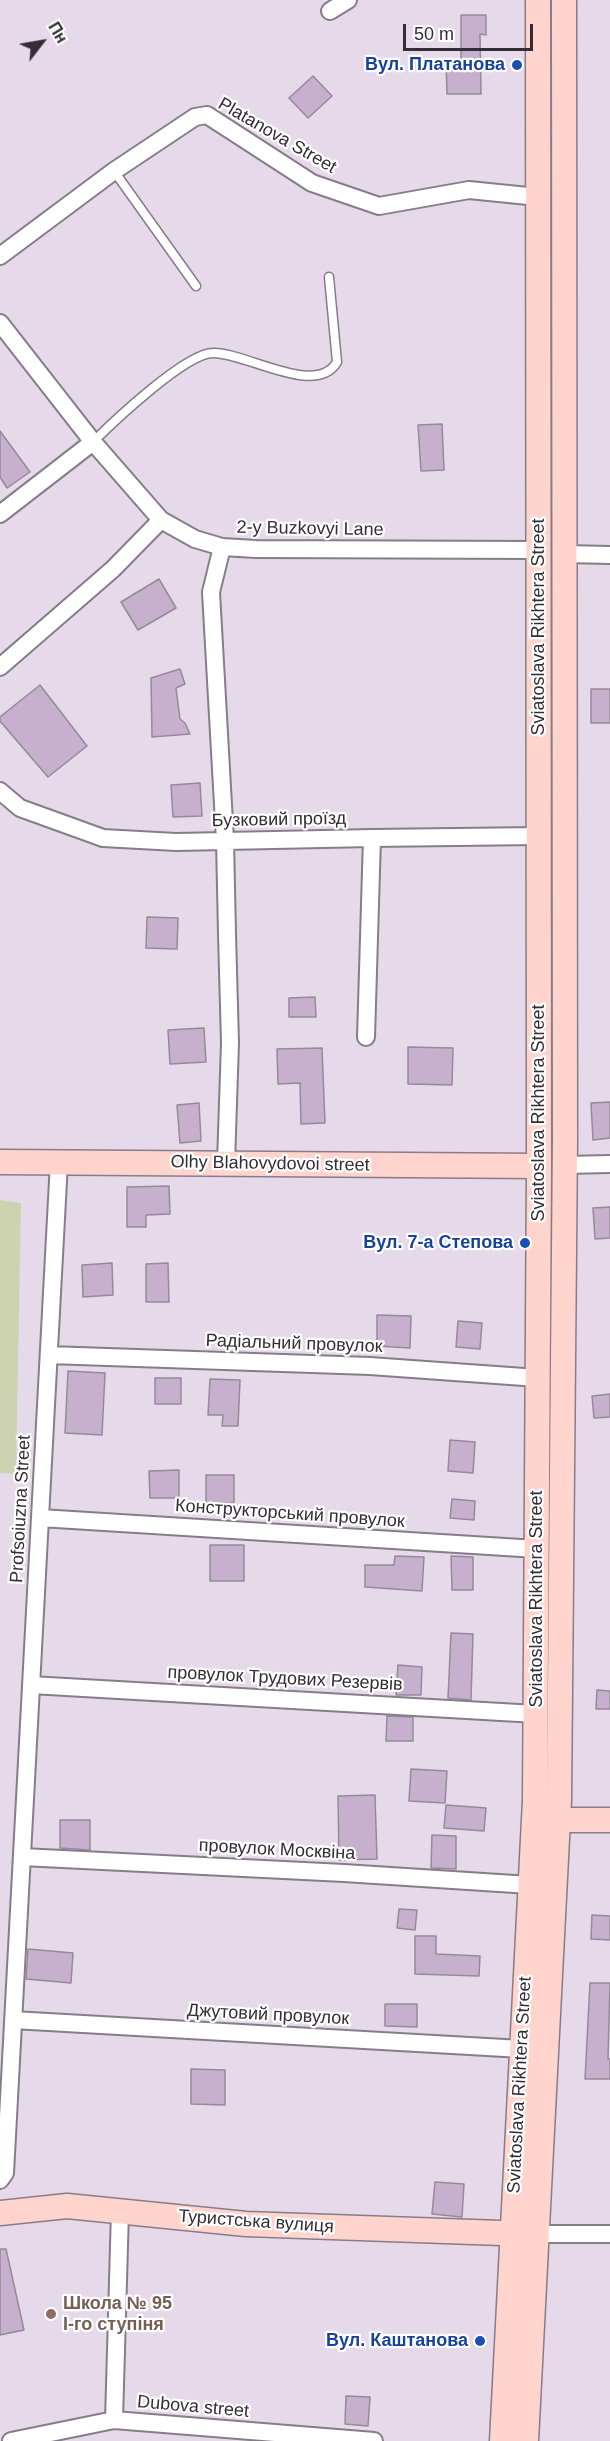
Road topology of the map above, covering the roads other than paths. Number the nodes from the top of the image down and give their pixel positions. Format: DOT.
graph roads {
  1 [pos="348,0"];
  2 [pos="538,0"];
  3 [pos="564,0"];
  4 [pos="330,11"];
  5 [pos="114,171"];
  6 [pos="538,197"];
  7 [pos="0,256"];
  8 [pos="329,277"];
  9 [pos="196,286"];
  10 [pos="0,323"];
  11 [pos="93,442"];
  12 [pos="0,514"];
  13 [pos="161,520"];
  14 [pos="222,547"];
  15 [pos="538,550"];
  16 [pos="564,554"];
  17 [pos="610,555"];
  18 [pos="0,667"];
  19 [pos="0,790"];
  20 [pos="539,836"];
  21 [pos="372,838"];
  22 [pos="225,840"];
  23 [pos="366,1037"];
  24 [pos="0,1162"];
  25 [pos="59,1162"];
  26 [pos="226,1163"];
  27 [pos="610,1164"];
  28 [pos="565,1165"];
  29 [pos="539,1166"];
  30 [pos="49,1355"];
  31 [pos="538,1377"];
  32 [pos="40,1518"];
  33 [pos="537,1549"];
  34 [pos="31,1685"];
  35 [pos="536,1714"];
  36 [pos="534,1819"];
  37 [pos="610,1820"];
  38 [pos="558,1821"];
  39 [pos="22,1857"];
  40 [pos="530,1885"];
  41 [pos="13,2020"];
  42 [pos="522,2049"];
  43 [pos="0,2180"];
  44 [pos="120,2211"];
  45 [pos="0,2214"];
  46 [pos="525,2234"];
  47 [pos="610,2234"];
  48 [pos="114,2420"];
  49 [pos="11,2441"];
  50 [pos="374,2441"];
  51 [pos="502,2441"];
  52 [pos="526,2441"];
  1 -- 4 [label="street"];
  2 -- 6 [label="main road, Sviatoslava Rikhtera Street"];
  3 -- 16 [label="main road, Sviatoslava Rikhtera Street"];
  5 -- 6 [label="street, Platanova Street"];
  5 -- 7 [label="street, Platanova Street"];
  5 -- 9 [label="lane"];
  6 -- 15 [label="main road, Sviatoslava Rikhtera Street"];
  8 -- 11 [label="lane"];
  10 -- 11 [label="street, 2-y Buzkovyi Lane"];
  11 -- 12 [label="street"];
  11 -- 13 [label="street, 2-y Buzkovyi Lane"];
  13 -- 14 [label="street, 2-y Buzkovyi Lane"];
  13 -- 18 [label="street"];
  14 -- 15 [label="street, 2-y Buzkovyi Lane"];
  14 -- 22 [label="street"];
  15 -- 20 [label="main road, Sviatoslava Rikhtera Street"];
  16 -- 17 [label="street"];
  16 -- 28 [label="main road, Sviatoslava Rikhtera Street"];
  19 -- 22 [label="street, Бузковий проїзд"];
  20 -- 21 [label="street, Бузковий проїзд"];
  20 -- 29 [label="main road, Sviatoslava Rikhtera Street"];
  21 -- 22 [label="street, Бузковий проїзд"];
  21 -- 23 [label="street"];
  22 -- 26 [label="street"];
  24 -- 25 [label="main road, Olhy Blahovydovoi street"];
  25 -- 26 [label="main road, Olhy Blahovydovoi street"];
  25 -- 30 [label="street, Profsoiuzna Street"];
  26 -- 29 [label="main road, Olhy Blahovydovoi street"];
  27 -- 28 [label="street"];
  28 -- 38 [label="main road, Sviatoslava Rikhtera Street"];
  29 -- 31 [label="main road, Sviatoslava Rikhtera Street"];
  30 -- 31 [label="street, Радіальний провулок"];
  30 -- 32 [label="street, Profsoiuzna Street"];
  31 -- 33 [label="main road, Sviatoslava Rikhtera Street"];
  32 -- 33 [label="street, Конструкторський провулок"];
  32 -- 34 [label="street, Profsoiuzna Street"];
  33 -- 35 [label="main road, Sviatoslava Rikhtera Street"];
  34 -- 35 [label="street, провулок Трудових Резервів"];
  34 -- 39 [label="street, Profsoiuzna Street"];
  35 -- 36 [label="main road, Sviatoslava Rikhtera Street"];
  36 -- 38 [label="main road"];
  36 -- 40 [label="main road, Sviatoslava Rikhtera Street"];
  37 -- 38 [label="main road"];
  38 -- 46 [label="main road, Sviatoslava Rikhtera Street"];
  39 -- 40 [label="street, провулок Москвіна"];
  39 -- 41 [label="street, Profsoiuzna Street"];
  40 -- 42 [label="main road, Sviatoslava Rikhtera Street"];
  41 -- 42 [label="street, Джутовий провулок"];
  41 -- 43 [label="street, Profsoiuzna Street"];
  42 -- 46 [label="main road, Sviatoslava Rikhtera Street"];
  44 -- 45 [label="main road, Туристська вулиця"];
  44 -- 46 [label="main road, Туристська вулиця"];
  44 -- 48 [label="street"];
  46 -- 47 [label="street, Туристська вулиця"];
  46 -- 51 [label="main road, Sviatoslava Rikhtera Street"];
  46 -- 52 [label="main road, Sviatoslava Rikhtera Street"];
  48 -- 49 [label="street, Dubova street"];
  48 -- 50 [label="street, Dubova street"];
}
